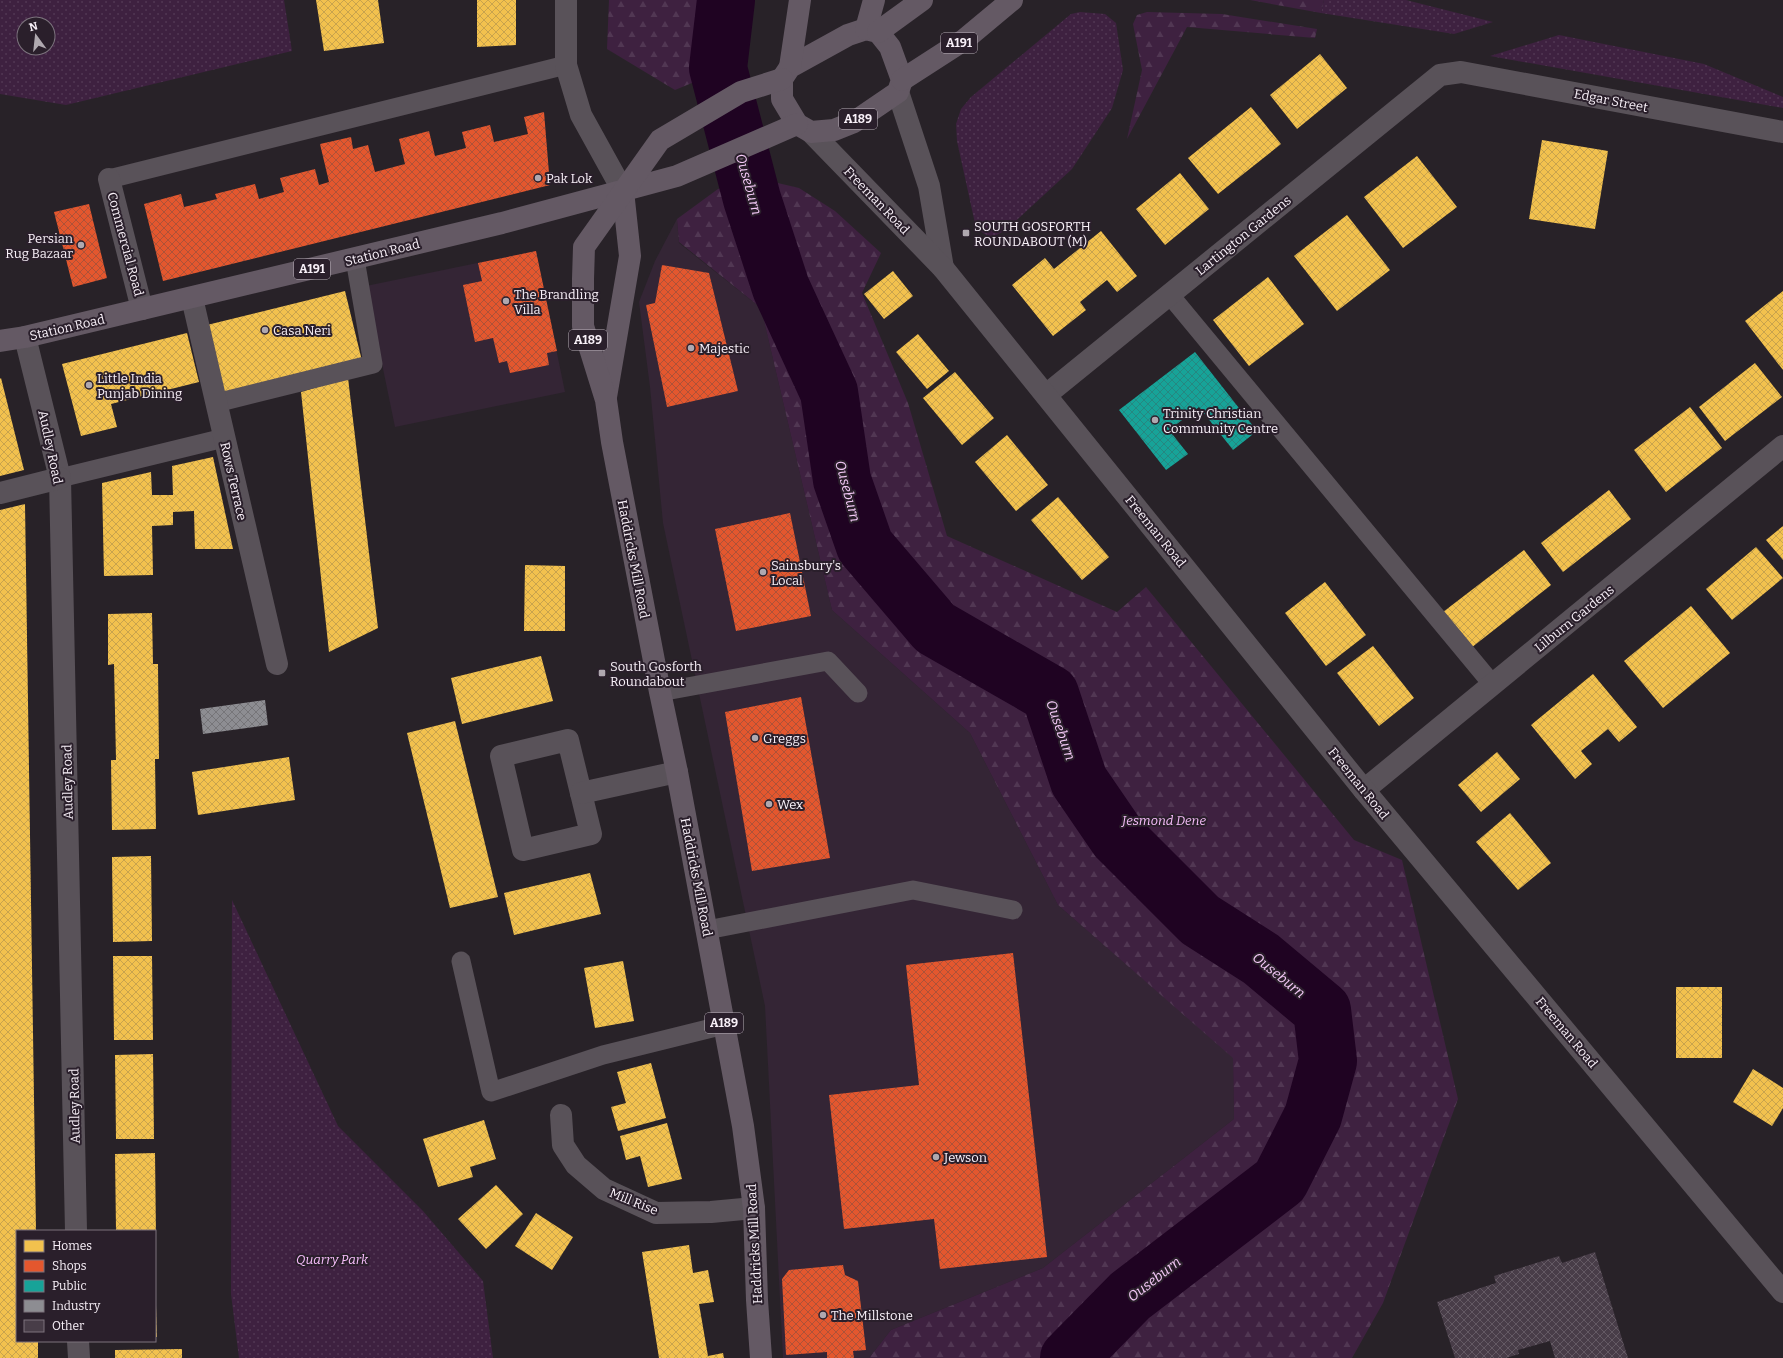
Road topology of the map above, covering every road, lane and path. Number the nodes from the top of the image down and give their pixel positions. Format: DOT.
graph roads {
  1 [pos="566,0"];
  2 [pos="800,0"];
  3 [pos="874,0"];
  4 [pos="922,0"];
  5 [pos="1012,0"];
  6 [pos="872,30"];
  7 [pos="566,65"];
  8 [pos="786,73"];
  9 [pos="1440,75"];
  10 [pos="900,86"];
  11 [pos="804,128"];
  12 [pos="1783,132"];
  13 [pos="109,179"];
  14 [pos="623,191"];
  15 [pos="355,259"];
  16 [pos="942,268"];
  17 [pos="1169,294"];
  18 [pos="192,298"];
  19 [pos="142,309"];
  20 [pos="25,337"];
  21 [pos="0,341"];
  22 [pos="1046,395"];
  23 [pos="606,400"];
  24 [pos="216,403"];
  25 [pos="224,438"];
  26 [pos="1783,446"];
  27 [pos="60,478"];
  28 [pos="0,493"];
  29 [pos="277,664"];
  30 [pos="1493,685"];
  31 [pos="660,692"];
  32 [pos="858,693"];
  33 [pos="677,772"];
  34 [pos="1364,790"];
  35 [pos="581,793"];
  36 [pos="1013,910"];
  37 [pos="707,930"];
  38 [pos="461,962"];
  39 [pos="724,1025"];
  40 [pos="561,1116"];
  41 [pos="754,1208"];
  42 [pos="76,1230"];
  43 [pos="1783,1292"];
  44 [pos="78,1342"];
  45 [pos="79,1358"];
  46 [pos="761,1358"];
  1 -- 7 [label="street"];
  2 -- 8 [label="main road"];
  3 -- 6 [label="main road"];
  4 -- 6 [label="main road"];
  5 -- 10 [label="main road, A191"];
  6 -- 8 [label="main road, A189"];
  6 -- 10 [label="main road"];
  7 -- 13 [label="lane"];
  7 -- 14 [label="street"];
  8 -- 11 [label="main road"];
  8 -- 14 [label="main road, A189"];
  9 -- 12 [label="street, Edgar Street"];
  9 -- 17 [label="street, Lartington Gardens"];
  10 -- 11 [label="main road, A189"];
  10 -- 16 [label="street"];
  11 -- 14 [label="main road, A189"];
  11 -- 16 [label="street, Freeman Road"];
  13 -- 19 [label="street, Commercial Road"];
  14 -- 15 [label="main road, Station Road / A191"];
  14 -- 23 [label="main road, Haddricks Mill Road / A189"];
  14 -- 23 [label="main road, Haddricks Mill Road / A189"];
  15 -- 18 [label="main road, Station Road / A191"];
  15 -- 24 [label="lane"];
  16 -- 22 [label="street, Freeman Road"];
  17 -- 22 [label="street, Lartington Gardens"];
  17 -- 30 [label="lane"];
  18 -- 19 [label="main road, Station Road / A191"];
  18 -- 24 [label="street, Rows Terrace"];
  19 -- 20 [label="main road, Station Road / A191"];
  20 -- 21 [label="main road, Station Road / A191"];
  20 -- 27 [label="street, Audley Road"];
  22 -- 34 [label="street, Freeman Road"];
  23 -- 31 [label="main road, Haddricks Mill Road / A189"];
  24 -- 25 [label="street, Rows Terrace"];
  25 -- 27 [label="lane"];
  25 -- 29 [label="street, Rows Terrace"];
  26 -- 30 [label="street, Lilburn Gardens"];
  27 -- 28 [label="street"];
  27 -- 42 [label="street, Audley Road"];
  30 -- 34 [label="street, Lilburn Gardens"];
  31 -- 32 [label="lane"];
  31 -- 33 [label="main road, Haddricks Mill Road / A189"];
  33 -- 35 [label="street"];
  33 -- 37 [label="main road, Haddricks Mill Road / A189"];
  34 -- 43 [label="street, Freeman Road"];
  35 -- 35 [label="street"];
  36 -- 37 [label="lane"];
  37 -- 39 [label="main road, Haddricks Mill Road / A189"];
  38 -- 39 [label="lane"];
  39 -- 41 [label="main road, Haddricks Mill Road / A189"];
  40 -- 41 [label="street, Mill Rise"];
  41 -- 46 [label="main road, Haddricks Mill Road / A189"];
  44 -- 45 [label="street"];
}
